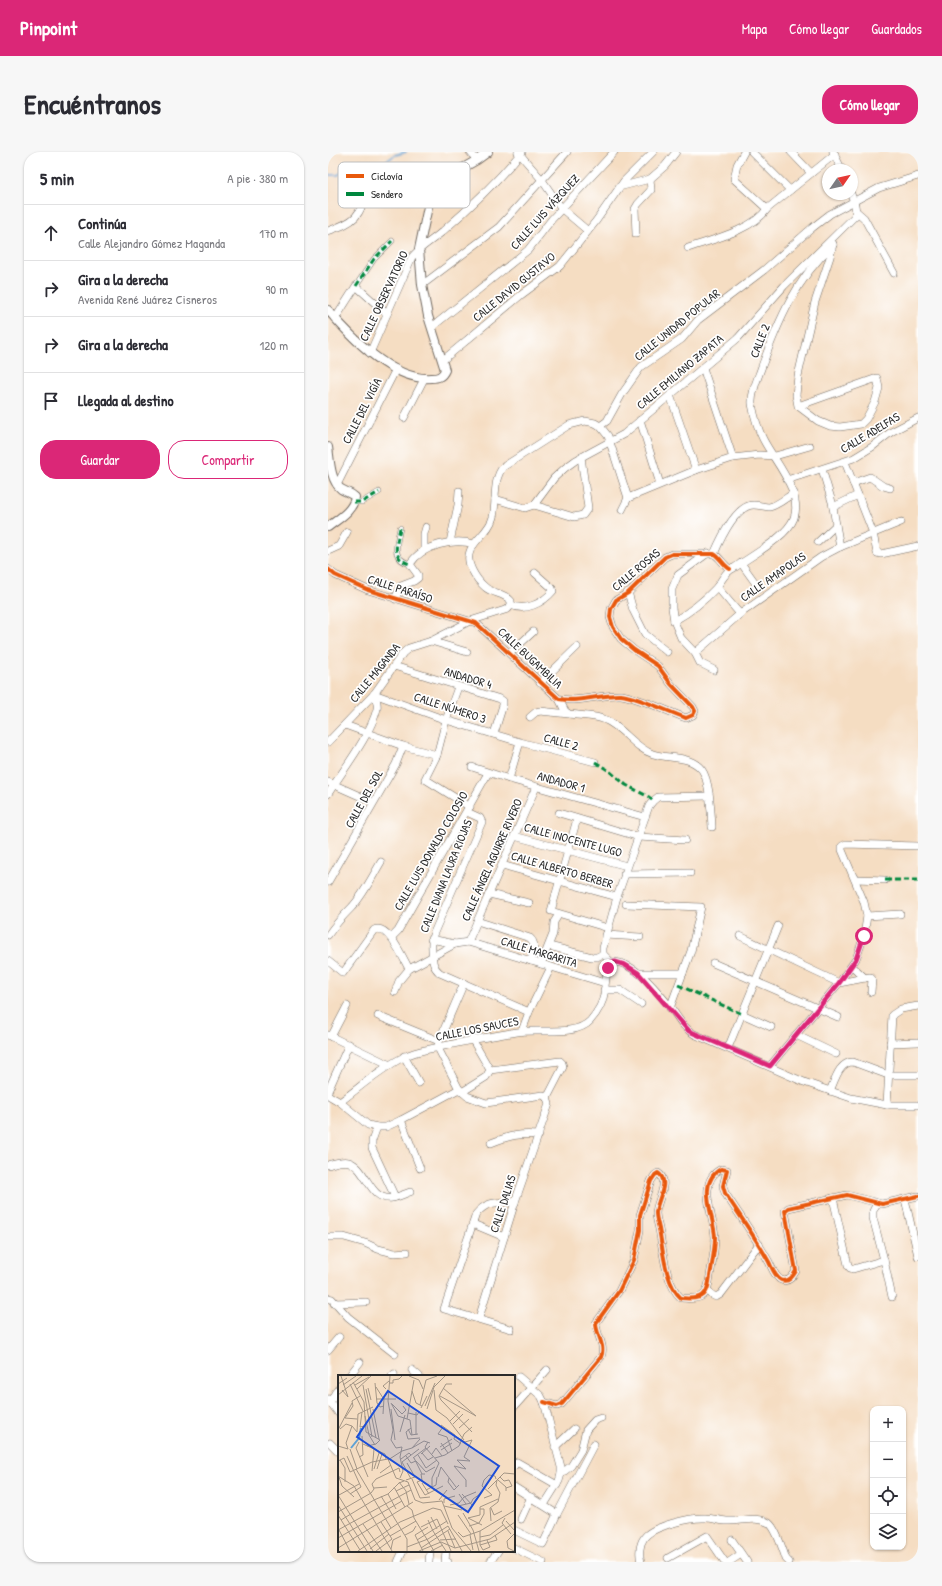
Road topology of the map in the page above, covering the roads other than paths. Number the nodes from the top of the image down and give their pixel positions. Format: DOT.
graph roads {
  1 [pos="470,152"];
  2 [pos="488,152"];
  3 [pos="567,152"];
  4 [pos="614,152"];
  5 [pos="653,152"];
  6 [pos="676,152"];
  7 [pos="744,152"];
  8 [pos="752,152"];
  9 [pos="791,152"];
  10 [pos="520,153"];
  11 [pos="834,153"];
  12 [pos="477,160"];
  13 [pos="470,164"];
  14 [pos="839,164"];
  15 [pos="811,173"];
  16 [pos="918,177"];
  17 [pos="650,179"];
  18 [pos="542,180"];
  19 [pos="619,187"];
  20 [pos="790,190"];
  21 [pos="858,196"];
  22 [pos="849,200"];
  23 [pos="853,200"];
  24 [pos="470,207"];
  25 [pos="362,208"];
  26 [pos="428,208"];
  27 [pos="469,208"];
  28 [pos="562,209"];
  29 [pos="766,209"];
  30 [pos="856,211"];
  31 [pos="328,231"];
  32 [pos="588,231"];
  33 [pos="636,234"];
  34 [pos="834,236"];
  35 [pos="392,242"];
  36 [pos="833,245"];
  37 [pos="688,248"];
  38 [pos="419,249"];
  39 [pos="894,273"];
  40 [pos="422,285"];
  41 [pos="356,286"];
  42 [pos="328,310"];
  43 [pos="387,314"];
  44 [pos="335,319"];
  45 [pos="432,327"];
  46 [pos="370,353"];
  47 [pos="443,360"];
  48 [pos="703,368"];
  49 [pos="396,369"];
  50 [pos="424,379"];
  51 [pos="670,395"];
  52 [pos="798,406"];
  53 [pos="404,418"];
  54 [pos="918,418"];
  55 [pos="640,420"];
  56 [pos="600,426"];
  57 [pos="610,442"];
  58 [pos="810,446"];
  59 [pos="328,447"];
  60 [pos="775,456"];
  61 [pos="582,457"];
  62 [pos="733,458"];
  63 [pos="845,462"];
  64 [pos="822,469"];
  65 [pos="330,470"];
  66 [pos="696,470"];
  67 [pos="787,480"];
  68 [pos="660,484"];
  69 [pos="853,484"];
  70 [pos="337,485"];
  71 [pos="890,488"];
  72 [pos="459,491"];
  73 [pos="379,492"];
  74 [pos="794,493"];
  75 [pos="858,495"];
  76 [pos="628,498"];
  77 [pos="495,499"];
  78 [pos="355,500"];
  79 [pos="534,506"];
  80 [pos="833,507"];
  81 [pos="622,510"];
  82 [pos="901,522"];
  83 [pos="836,525"];
  84 [pos="426,527"];
  85 [pos="328,528"];
  86 [pos="400,528"];
  87 [pos="347,532"];
  88 [pos="873,533"];
  89 [pos="450,542"];
  90 [pos="818,542"];
  91 [pos="474,544"];
  92 [pos="918,546"];
  93 [pos="840,547"];
  94 [pos="424,550"];
  95 [pos="328,551"];
  96 [pos="711,553"];
  97 [pos="410,564"];
  98 [pos="741,564"];
  99 [pos="328,569"];
  100 [pos="730,569"];
  101 [pos="535,572"];
  102 [pos="717,587"];
  103 [pos="759,588"];
  104 [pos="628,592"];
  105 [pos="395,599"];
  106 [pos="511,606"];
  107 [pos="740,614"];
  108 [pos="470,621"];
  109 [pos="674,621"];
  110 [pos="533,632"];
  111 [pos="432,640"];
  112 [pos="577,647"];
  113 [pos="467,652"];
  114 [pos="667,652"];
  115 [pos="510,653"];
  116 [pos="695,653"];
  117 [pos="394,666"];
  118 [pos="714,670"];
  119 [pos="540,683"];
  120 [pos="458,687"];
  121 [pos="374,694"];
  122 [pos="559,699"];
  123 [pos="569,714"];
  124 [pos="693,715"];
  125 [pos="530,717"];
  126 [pos="446,720"];
  127 [pos="345,725"];
  128 [pos="367,733"];
  129 [pos="494,734"];
  130 [pos="328,742"];
  131 [pos="520,742"];
  132 [pos="403,746"];
  133 [pos="437,755"];
  134 [pos="595,762"];
  135 [pos="472,767"];
  136 [pos="488,773"];
  137 [pos="509,779"];
  138 [pos="331,783"];
  139 [pos="536,787"];
  140 [pos="328,794"];
  141 [pos="710,796"];
  142 [pos="373,802"];
  143 [pos="468,810"];
  144 [pos="559,813"];
  145 [pos="645,817"];
  146 [pos="577,819"];
  147 [pos="712,827"];
  148 [pos="514,836"];
  149 [pos="639,837"];
  150 [pos="685,840"];
  151 [pos="918,846"];
  152 [pos="569,850"];
  153 [pos="381,862"];
  154 [pos="502,864"];
  155 [pos="627,866"];
  156 [pos="624,874"];
  157 [pos="690,874"];
  158 [pos="855,879"];
  159 [pos="885,880"];
  160 [pos="560,881"];
  161 [pos="328,882"];
  162 [pos="489,894"];
  163 [pos="617,896"];
  164 [pos="528,903"];
  165 [pos="626,904"];
  166 [pos="559,914"];
  167 [pos="900,914"];
  168 [pos="867,916"];
  169 [pos="477,921"];
  170 [pos="778,926"];
  171 [pos="607,931"];
  172 [pos="328,935"];
  173 [pos="740,936"];
  174 [pos="640,937"];
  175 [pos="391,938"];
  176 [pos="431,939"];
  177 [pos="468,942"];
  178 [pos="455,944"];
  179 [pos="549,946"];
  180 [pos="768,950"];
  181 [pos="603,954"];
  182 [pos="433,957"];
  183 [pos="328,961"];
  184 [pos="531,961"];
  185 [pos="611,962"];
  186 [pos="714,963"];
  187 [pos="541,964"];
  188 [pos="852,966"];
  189 [pos="550,967"];
  190 [pos="409,969"];
  191 [pos="638,973"];
  192 [pos="683,973"];
  193 [pos="865,978"];
  194 [pos="756,980"];
  195 [pos="464,983"];
  196 [pos="839,983"];
  197 [pos="604,987"];
  198 [pos="395,992"];
  199 [pos="872,992"];
  200 [pos="641,1004"];
  201 [pos="347,1006"];
  202 [pos="918,1006"];
  203 [pos="670,1008"];
  204 [pos="818,1009"];
  205 [pos="529,1012"];
  206 [pos="742,1014"];
  207 [pos="378,1016"];
  208 [pos="838,1017"];
  209 [pos="771,1027"];
  210 [pos="522,1031"];
  211 [pos="796,1035"];
  212 [pos="330,1036"];
  213 [pos="472,1039"];
  214 [pos="918,1042"];
  215 [pos="890,1043"];
  216 [pos="349,1044"];
  217 [pos="438,1044"];
  218 [pos="728,1048"];
  219 [pos="836,1054"];
  220 [pos="404,1056"];
  221 [pos="390,1065"];
  222 [pos="770,1066"];
  223 [pos="490,1070"];
  224 [pos="888,1074"];
  225 [pos="918,1075"];
  226 [pos="419,1083"];
  227 [pos="461,1090"];
  228 [pos="328,1091"];
  229 [pos="830,1091"];
  230 [pos="328,1095"];
  231 [pos="547,1098"];
  232 [pos="340,1102"];
  233 [pos="887,1105"];
  234 [pos="918,1105"];
  235 [pos="401,1120"];
  236 [pos="377,1128"];
  237 [pos="539,1135"];
  238 [pos="491,1143"];
  239 [pos="328,1165"];
  240 [pos="420,1168"];
  241 [pos="410,1192"];
  242 [pos="918,1196"];
  243 [pos="396,1197"];
  244 [pos="833,1198"];
  245 [pos="905,1199"];
  246 [pos="516,1202"];
  247 [pos="876,1203"];
  248 [pos="473,1224"];
  249 [pos="328,1237"];
  250 [pos="504,1237"];
  251 [pos="759,1244"];
  252 [pos="407,1252"];
  253 [pos="918,1256"];
  254 [pos="884,1260"];
  255 [pos="707,1289"];
  256 [pos="892,1296"];
  257 [pos="331,1300"];
  258 [pos="366,1302"];
  259 [pos="479,1318"];
  260 [pos="511,1329"];
  261 [pos="339,1337"];
  262 [pos="328,1350"];
  263 [pos="395,1354"];
  264 [pos="360,1362"];
  265 [pos="412,1370"];
  266 [pos="547,1370"];
  267 [pos="350,1375"];
  268 [pos="418,1375"];
  269 [pos="519,1377"];
  270 [pos="531,1388"];
  271 [pos="338,1389"];
  272 [pos="329,1401"];
  273 [pos="544,1402"];
  274 [pos="515,1406"];
  275 [pos="338,1413"];
  276 [pos="601,1418"];
  277 [pos="574,1429"];
  278 [pos="330,1443"];
  279 [pos="594,1444"];
  280 [pos="555,1447"];
  281 [pos="338,1451"];
  282 [pos="515,1465"];
  283 [pos="561,1474"];
  284 [pos="557,1485"];
  285 [pos="515,1487"];
  286 [pos="531,1497"];
  287 [pos="544,1506"];
  288 [pos="557,1514"];
  289 [pos="521,1519"];
  290 [pos="515,1530"];
  291 [pos="732,1540"];
  292 [pos="515,1548"];
  293 [pos="403,1552"];
  294 [pos="430,1552"];
  295 [pos="446,1552"];
  296 [pos="497,1552"];
  297 [pos="742,1554"];
  298 [pos="668,1558"];
  299 [pos="398,1562"];
  300 [pos="429,1562"];
  301 [pos="448,1562"];
  302 [pos="490,1562"];
  303 [pos="543,1562"];
  304 [pos="641,1562"];
  305 [pos="725,1562"];
  306 [pos="729,1562"];
  307 [pos="747,1562"];
  308 [pos="789,1562"];
  1 -- 12 [label="street"];
  2 -- 12 [label="street"];
  3 -- 18 [label="street"];
  4 -- 28 [label="street, CALLE LUIS VÁZQUEZ"];
  5 -- 19 [label="street, CALLE DAVID GUSTAVO"];
  6 -- 17 [label="street"];
  7 -- 29 [label="street"];
  8 -- 20 [label="street"];
  9 -- 15 [label="street"];
  10 -- 18 [label="street"];
  10 -- 24 [label="street"];
  11 -- 14 [label="street"];
  11 -- 15 [label="street"];
  12 -- 13 [label="street"];
  15 -- 20 [label="street"];
  16 -- 21 [label="street, CALLE UNIDAD POPULAR"];
  17 -- 19 [label="street"];
  17 -- 33 [label="street"];
  18 -- 28 [label="street"];
  18 -- 40 [label="street"];
  19 -- 32 [label="street, CALLE DAVID GUSTAVO"];
  20 -- 29 [label="street"];
  22 -- 56 [label="street, CALLE UNIDAD POPULAR"];
  23 -- 30 [label="street"];
  25 -- 31 [label="street"];
  26 -- 38 [label="street"];
  27 -- 38 [label="street"];
  28 -- 32 [label="street"];
  28 -- 45 [label="street, CALLE LUIS VÁZQUEZ"];
  29 -- 37 [label="street"];
  30 -- 34 [label="street, CALLE EMILIANO ZAPATA"];
  30 -- 39 [label="street"];
  32 -- 47 [label="street, CALLE DAVID GUSTAVO"];
  34 -- 36 [label="street"];
  34 -- 48 [label="street, CALLE EMILIANO ZAPATA"];
  35 -- 41 [label="street"];
  36 -- 52 [label="street"];
  36 -- 60 [label="street, CALLE 2"];
  38 -- 40 [label="street"];
  38 -- 43 [label="street, CALLE OBSERVATORIO"];
  40 -- 45 [label="street"];
  41 -- 43 [label="street"];
  41 -- 44 [label="street"];
  42 -- 44 [label="street"];
  43 -- 46 [label="street, CALLE OBSERVATORIO"];
  44 -- 46 [label="street"];
  45 -- 47 [label="street"];
  46 -- 49 [label="street"];
  47 -- 50 [label="street"];
  48 -- 51 [label="street, CALLE EMILIANO ZAPATA"];
  48 -- 62 [label="street"];
  49 -- 50 [label="street"];
  49 -- 70 [label="street, CALLE DEL VIGÍA"];
  50 -- 53 [label="street"];
  51 -- 55 [label="street, CALLE EMILIANO ZAPATA"];
  51 -- 66 [label="street"];
  52 -- 52 [label="street"];
  54 -- 63 [label="street, CALLE ADELFAS"];
  55 -- 57 [label="street, CALLE EMILIANO ZAPATA"];
  55 -- 68 [label="street"];
  56 -- 57 [label="street"];
  56 -- 77 [label="street"];
  57 -- 61 [label="street, CALLE EMILIANO ZAPATA"];
  57 -- 76 [label="street"];
  58 -- 60 [label="street"];
  59 -- 65 [label="street"];
  60 -- 62 [label="street"];
  60 -- 67 [label="street, CALLE 2"];
  61 -- 79 [label="street, CALLE EMILIANO ZAPATA"];
  61 -- 79 [label="street"];
  62 -- 66 [label="street"];
  63 -- 64 [label="street, CALLE ADELFAS"];
  63 -- 69 [label="street"];
  64 -- 67 [label="street, CALLE ADELFAS"];
  64 -- 80 [label="street"];
  65 -- 70 [label="street"];
  66 -- 68 [label="street"];
  67 -- 74 [label="street, CALLE 2"];
  68 -- 76 [label="street"];
  69 -- 71 [label="street"];
  69 -- 75 [label="street"];
  70 -- 78 [label="street"];
  72 -- 89 [label="street"];
  73 -- 78 [label="street"];
  74 -- 96 [label="street"];
  74 -- 98 [label="street"];
  75 -- 80 [label="street"];
  75 -- 88 [label="street"];
  76 -- 81 [label="street"];
  77 -- 79 [label="street"];
  77 -- 91 [label="street"];
  78 -- 85 [label="street"];
  80 -- 83 [label="street"];
  82 -- 88 [label="street"];
  83 -- 90 [label="street"];
  83 -- 93 [label="street"];
  84 -- 94 [label="street"];
  86 -- 97 [label="street"];
  87 -- 95 [label="street"];
  88 -- 92 [label="street"];
  88 -- 93 [label="street, CALLE AMAPOLAS"];
  89 -- 91 [label="street"];
  89 -- 94 [label="street"];
  91 -- 106 [label="street"];
  93 -- 107 [label="street, CALLE AMAPOLAS"];
  94 -- 97 [label="street"];
  96 -- 100 [label="street"];
  96 -- 104 [label="street, CALLE ROSAS"];
  96 -- 109 [label="street"];
  97 -- 105 [label="street"];
  98 -- 100 [label="street"];
  98 -- 103 [label="street"];
  99 -- 105 [label="street, CALLE PARAÍSO"];
  100 -- 102 [label="street"];
  101 -- 106 [label="street"];
  102 -- 107 [label="street"];
  102 -- 109 [label="street"];
  104 -- 114 [label="street"];
  104 -- 124 [label="street, CALLE ROSAS"];
  105 -- 108 [label="street, CALLE PARAÍSO"];
  106 -- 108 [label="street"];
  107 -- 116 [label="street, CALLE AMAPOLAS"];
  108 -- 111 [label="street, CALLE MAGANDA"];
  108 -- 115 [label="street, CALLE BUGAMBILIA"];
  109 -- 116 [label="street"];
  110 -- 115 [label="street"];
  111 -- 113 [label="street"];
  111 -- 117 [label="street, CALLE MAGANDA"];
  112 -- 119 [label="street"];
  115 -- 119 [label="street, CALLE BUGAMBILIA"];
  116 -- 118 [label="street"];
  117 -- 120 [label="street, ANDADOR 4"];
  117 -- 121 [label="street, CALLE MAGANDA"];
  119 -- 122 [label="street, CALLE BUGAMBILIA"];
  120 -- 126 [label="street"];
  120 -- 129 [label="street, ANDADOR 4"];
  121 -- 126 [label="street, CALLE NÚMERO 3"];
  121 -- 127 [label="street, CALLE MAGANDA"];
  121 -- 128 [label="street"];
  122 -- 123 [label="street"];
  122 -- 124 [label="street, CALLE BUGAMBILIA"];
  123 -- 125 [label="street"];
  123 -- 141 [label="street"];
  126 -- 129 [label="street, CALLE NÚMERO 3"];
  126 -- 133 [label="street"];
  127 -- 128 [label="street"];
  127 -- 130 [label="street, CALLE MAGANDA"];
  128 -- 132 [label="street"];
  128 -- 138 [label="street"];
  129 -- 131 [label="street, CALLE NÚMERO 3"];
  131 -- 134 [label="street, CALLE 2"];
  131 -- 137 [label="street"];
  132 -- 133 [label="street"];
  132 -- 142 [label="street, CALLE DEL SOL"];
  133 -- 143 [label="street, CALLE DIANA LAURA RIOJAS"];
  135 -- 136 [label="street, ANDADOR 1"];
  136 -- 137 [label="street, ANDADOR 1"];
  136 -- 143 [label="street, CALLE LUIS DONALDO COLOSIO"];
  137 -- 139 [label="street, ANDADOR 1"];
  138 -- 140 [label="street"];
  138 -- 142 [label="street"];
  139 -- 145 [label="street, ANDADOR 1"];
  139 -- 148 [label="street, CALLE ÁNGEL AGUIRRE RIVERO"];
  141 -- 145 [label="street"];
  141 -- 147 [label="street"];
  142 -- 161 [label="street, CALLE DEL SOL"];
  143 -- 175 [label="street, CALLE LUIS DONALDO COLOSIO"];
  143 -- 176 [label="street, CALLE DIANA LAURA RIOJAS"];
  144 -- 146 [label="street"];
  145 -- 149 [label="street"];
  146 -- 149 [label="street"];
  146 -- 152 [label="street"];
  148 -- 152 [label="street, CALLE INOCENTE LUGO"];
  148 -- 154 [label="street, CALLE ÁNGEL AGUIRRE RIVERO"];
  149 -- 150 [label="street"];
  149 -- 155 [label="street"];
  151 -- 158 [label="street"];
  152 -- 155 [label="street, CALLE INOCENTE LUGO"];
  152 -- 160 [label="street"];
  153 -- 172 [label="street"];
  154 -- 160 [label="street, CALLE ALBERTO BERBER"];
  154 -- 162 [label="street, CALLE ÁNGEL AGUIRRE RIVERO"];
  155 -- 156 [label="street"];
  156 -- 157 [label="street"];
  156 -- 163 [label="street"];
  158 -- 159 [label="street"];
  158 -- 168 [label="street"];
  160 -- 163 [label="street, CALLE ALBERTO BERBER"];
  160 -- 166 [label="street"];
  162 -- 164 [label="street"];
  162 -- 169 [label="street, CALLE ÁNGEL AGUIRRE RIVERO"];
  163 -- 171 [label="street"];
  165 -- 192 [label="street"];
  166 -- 171 [label="street"];
  166 -- 179 [label="street"];
  167 -- 168 [label="street"];
  168 -- 188 [label="street"];
  169 -- 177 [label="street, CALLE ÁNGEL AGUIRRE RIVERO"];
  169 -- 184 [label="street"];
  170 -- 180 [label="street"];
  171 -- 174 [label="street"];
  171 -- 181 [label="street"];
  173 -- 180 [label="street"];
  175 -- 183 [label="street"];
  175 -- 190 [label="street"];
  176 -- 178 [label="street"];
  176 -- 182 [label="street, CALLE DIANA LAURA RIOJAS"];
  177 -- 178 [label="street"];
  177 -- 184 [label="street, CALLE MARGARITA"];
  178 -- 182 [label="street"];
  179 -- 181 [label="street"];
  179 -- 187 [label="street"];
  180 -- 194 [label="street"];
  180 -- 196 [label="street"];
  181 -- 185 [label="street"];
  182 -- 190 [label="street"];
  182 -- 195 [label="street"];
  184 -- 187 [label="street, CALLE MARGARITA"];
  185 -- 191 [label="street"];
  185 -- 197 [label="street, CALLE LOS SAUCES"];
  186 -- 194 [label="street"];
  187 -- 189 [label="street, CALLE MARGARITA"];
  188 -- 193 [label="street"];
  188 -- 196 [label="street"];
  189 -- 197 [label="street, CALLE MARGARITA"];
  189 -- 205 [label="street"];
  190 -- 198 [label="street"];
  191 -- 192 [label="street"];
  191 -- 203 [label="street"];
  192 -- 203 [label="street"];
  193 -- 196 [label="street"];
  193 -- 199 [label="street"];
  194 -- 204 [label="street"];
  194 -- 206 [label="street"];
  195 -- 205 [label="street"];
  195 -- 217 [label="street"];
  196 -- 204 [label="street"];
  197 -- 200 [label="street, CALLE MARGARITA"];
  197 -- 210 [label="street, CALLE LOS SAUCES"];
  201 -- 212 [label="street"];
  202 -- 215 [label="street"];
  203 -- 218 [label="street"];
  204 -- 208 [label="street"];
  204 -- 211 [label="street"];
  205 -- 210 [label="street"];
  206 -- 209 [label="street"];
  206 -- 218 [label="street"];
  207 -- 217 [label="street"];
  210 -- 213 [label="street, CALLE LOS SAUCES"];
  211 -- 219 [label="street"];
  211 -- 222 [label="street"];
  212 -- 216 [label="street"];
  213 -- 217 [label="street, CALLE LOS SAUCES"];
  213 -- 223 [label="street"];
  214 -- 215 [label="street"];
  215 -- 224 [label="street"];
  216 -- 221 [label="street"];
  216 -- 228 [label="street"];
  217 -- 220 [label="street, CALLE LOS SAUCES"];
  217 -- 227 [label="street"];
  218 -- 222 [label="street"];
  220 -- 221 [label="street, CALLE LOS SAUCES"];
  220 -- 226 [label="street"];
  221 -- 232 [label="street, CALLE LOS SAUCES"];
  222 -- 229 [label="street"];
  223 -- 227 [label="street"];
  223 -- 231 [label="street"];
  224 -- 225 [label="street"];
  224 -- 229 [label="street"];
  224 -- 233 [label="street"];
  227 -- 231 [label="street"];
  227 -- 235 [label="street"];
  229 -- 233 [label="street"];
  230 -- 232 [label="street"];
  231 -- 237 [label="street, CALLE DALIAS"];
  232 -- 236 [label="street"];
  233 -- 234 [label="street"];
  235 -- 236 [label="street"];
  235 -- 240 [label="street"];
  236 -- 243 [label="street"];
  237 -- 238 [label="street"];
  237 -- 246 [label="street, CALLE DALIAS"];
  239 -- 243 [label="street"];
  241 -- 243 [label="street"];
  242 -- 245 [label="street"];
  244 -- 247 [label="street"];
  244 -- 251 [label="street"];
  244 -- 254 [label="street"];
  245 -- 247 [label="street"];
  245 -- 253 [label="street"];
  246 -- 248 [label="street"];
  246 -- 250 [label="street, CALLE DALIAS"];
  247 -- 254 [label="street"];
  248 -- 250 [label="street"];
  248 -- 259 [label="street"];
  249 -- 252 [label="street"];
  250 -- 259 [label="street, CALLE DALIAS"];
  251 -- 255 [label="street"];
  251 -- 255 [label="street"];
  254 -- 256 [label="street"];
  255 -- 273 [label="street"];
  257 -- 258 [label="street"];
  257 -- 263 [label="street"];
  259 -- 260 [label="street"];
  261 -- 262 [label="street"];
  264 -- 267 [label="street"];
  265 -- 268 [label="street"];
  266 -- 270 [label="street"];
  269 -- 270 [label="street"];
  270 -- 273 [label="street"];
  270 -- 274 [label="street"];
  271 -- 272 [label="street"];
  272 -- 275 [label="street"];
  273 -- 280 [label="street"];
  276 -- 283 [label="street"];
  277 -- 280 [label="street"];
  278 -- 281 [label="street"];
  279 -- 288 [label="street"];
  280 -- 283 [label="street"];
  282 -- 284 [label="street"];
  283 -- 284 [label="street"];
  284 -- 287 [label="street"];
  285 -- 286 [label="street"];
  286 -- 287 [label="street"];
  286 -- 289 [label="street"];
  287 -- 288 [label="street"];
  288 -- 290 [label="street"];
  291 -- 297 [label="street"];
  292 -- 303 [label="street"];
  293 -- 299 [label="street"];
  294 -- 300 [label="street"];
  295 -- 301 [label="street"];
  296 -- 302 [label="street"];
  297 -- 306 [label="street"];
  297 -- 307 [label="street"];
  298 -- 305 [label="street"];
  304 -- 308 [label="street"];
}
